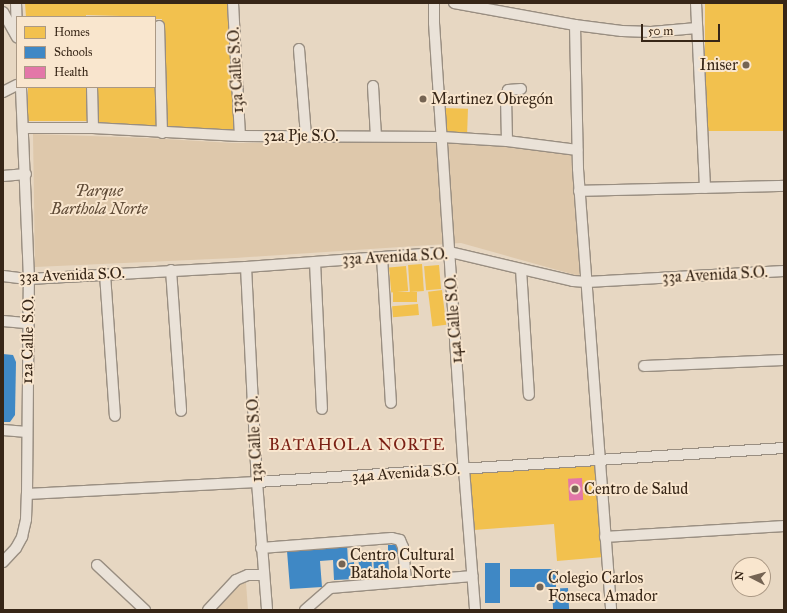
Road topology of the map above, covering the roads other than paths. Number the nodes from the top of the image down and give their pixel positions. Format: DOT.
graph roads {
  1 [pos="16,3"];
  2 [pos="233,3"];
  3 [pos="434,3"];
  4 [pos="454,3"];
  5 [pos="696,3"];
  6 [pos="3,12"];
  7 [pos="17,16"];
  8 [pos="575,25"];
  9 [pos="159,26"];
  10 [pos="697,28"];
  11 [pos="16,35"];
  12 [pos="299,49"];
  13 [pos="16,86"];
  14 [pos="373,86"];
  15 [pos="21,88"];
  16 [pos="92,88"];
  17 [pos="521,88"];
  18 [pos="3,92"];
  19 [pos="24,128"];
  20 [pos="93,128"];
  21 [pos="162,133"];
  22 [pos="240,136"];
  23 [pos="306,136"];
  24 [pos="376,136"];
  25 [pos="442,137"];
  26 [pos="507,141"];
  27 [pos="577,150"];
  28 [pos="26,174"];
  29 [pos="3,176"];
  30 [pos="784,186"];
  31 [pos="706,188"];
  32 [pos="580,191"];
  33 [pos="450,252"];
  34 [pos="382,257"];
  35 [pos="315,262"];
  36 [pos="246,267"];
  37 [pos="521,269"];
  38 [pos="171,270"];
  39 [pos="784,271"];
  40 [pos="105,274"];
  41 [pos="3,276"];
  42 [pos="29,279"];
  43 [pos="587,282"];
  44 [pos="3,321"];
  45 [pos="28,323"];
  46 [pos="784,360"];
  47 [pos="644,366"];
  48 [pos="529,395"];
  49 [pos="390,403"];
  50 [pos="322,408"];
  51 [pos="181,411"];
  52 [pos="115,416"];
  53 [pos="3,430"];
  54 [pos="27,432"];
  55 [pos="784,448"];
  56 [pos="600,459"];
  57 [pos="464,469"];
  58 [pos="257,482"];
  59 [pos="27,494"];
  60 [pos="784,526"];
  61 [pos="606,537"];
  62 [pos="261,548"];
  63 [pos="3,562"];
  64 [pos="97,565"];
  65 [pos="264,575"];
  66 [pos="472,576"];
  67 [pos="406,581"];
  68 [pos="145,610"];
  69 [pos="208,610"];
  70 [pos="267,610"];
  71 [pos="305,610"];
  72 [pos="475,610"];
  73 [pos="611,610"];
  1 -- 7 [label="street"];
  2 -- 22 [label="street, 13a Calle S.O."];
  3 -- 25 [label="street, 14a Calle S.O."];
  4 -- 8 [label="street"];
  5 -- 10 [label="street"];
  6 -- 11 [label="street"];
  8 -- 10 [label="street"];
  8 -- 27 [label="street"];
  9 -- 21 [label="street"];
  10 -- 31 [label="street"];
  12 -- 23 [label="street"];
  13 -- 18 [label="street"];
  14 -- 24 [label="street"];
  15 -- 19 [label="street, 12a Calle S.O."];
  16 -- 20 [label="street"];
  17 -- 26 [label="street"];
  19 -- 20 [label="street, 32a Pje S.O."];
  19 -- 28 [label="street, 12a Calle S.O."];
  20 -- 21 [label="street, 32a Pje S.O."];
  21 -- 22 [label="street, 32a Pje S.O."];
  22 -- 23 [label="street, 32a Pje S.O."];
  23 -- 24 [label="street, 32a Pje S.O."];
  24 -- 25 [label="street, 32a Pje S.O."];
  25 -- 26 [label="street, 32a Pje S.O."];
  25 -- 33 [label="street, 14a Calle S.O."];
  26 -- 27 [label="street, 32a Pje S.O."];
  27 -- 32 [label="street"];
  28 -- 29 [label="street"];
  28 -- 42 [label="street, 12a Calle S.O."];
  30 -- 31 [label="street"];
  31 -- 32 [label="street"];
  32 -- 43 [label="street"];
  33 -- 34 [label="street, 33a Avenida S.O."];
  33 -- 37 [label="street, 33a Avenida S.O."];
  33 -- 57 [label="street, 14a Calle S.O."];
  34 -- 35 [label="street, 33a Avenida S.O."];
  34 -- 49 [label="street"];
  35 -- 36 [label="street, 33a Avenida S.O."];
  35 -- 50 [label="street"];
  36 -- 38 [label="street, 33a Avenida S.O."];
  36 -- 58 [label="street, 13a Calle S.O."];
  37 -- 43 [label="street, 33a Avenida S.O."];
  37 -- 48 [label="street"];
  38 -- 40 [label="street, 33a Avenida S.O."];
  38 -- 51 [label="street"];
  39 -- 43 [label="street, 33a Avenida S.O."];
  40 -- 42 [label="street, 33a Avenida S.O."];
  40 -- 52 [label="street"];
  41 -- 42 [label="street, 33a Avenida S.O."];
  42 -- 45 [label="street, 12a Calle S.O."];
  43 -- 56 [label="street"];
  44 -- 45 [label="street"];
  45 -- 54 [label="street, 12a Calle S.O."];
  46 -- 47 [label="street"];
  53 -- 54 [label="street"];
  54 -- 59 [label="street, 12a Calle S.O."];
  55 -- 56 [label="street, 34a Avenida S.O."];
  56 -- 57 [label="street, 34a Avenida S.O."];
  56 -- 61 [label="street"];
  57 -- 58 [label="street, 34a Avenida S.O."];
  57 -- 66 [label="street, 14a Calle S.O."];
  58 -- 59 [label="street, 34a Avenida S.O."];
  58 -- 62 [label="street, 13a Calle S.O."];
  59 -- 63 [label="street, 12a Calle S.O."];
  60 -- 61 [label="street"];
  61 -- 73 [label="street"];
  62 -- 65 [label="street, 13a Calle S.O."];
  62 -- 67 [label="street"];
  64 -- 68 [label="street"];
  65 -- 69 [label="street"];
  65 -- 70 [label="street, 13a Calle S.O."];
  66 -- 67 [label="street"];
  66 -- 72 [label="street, 14a Calle S.O."];
  67 -- 71 [label="street"];
}
